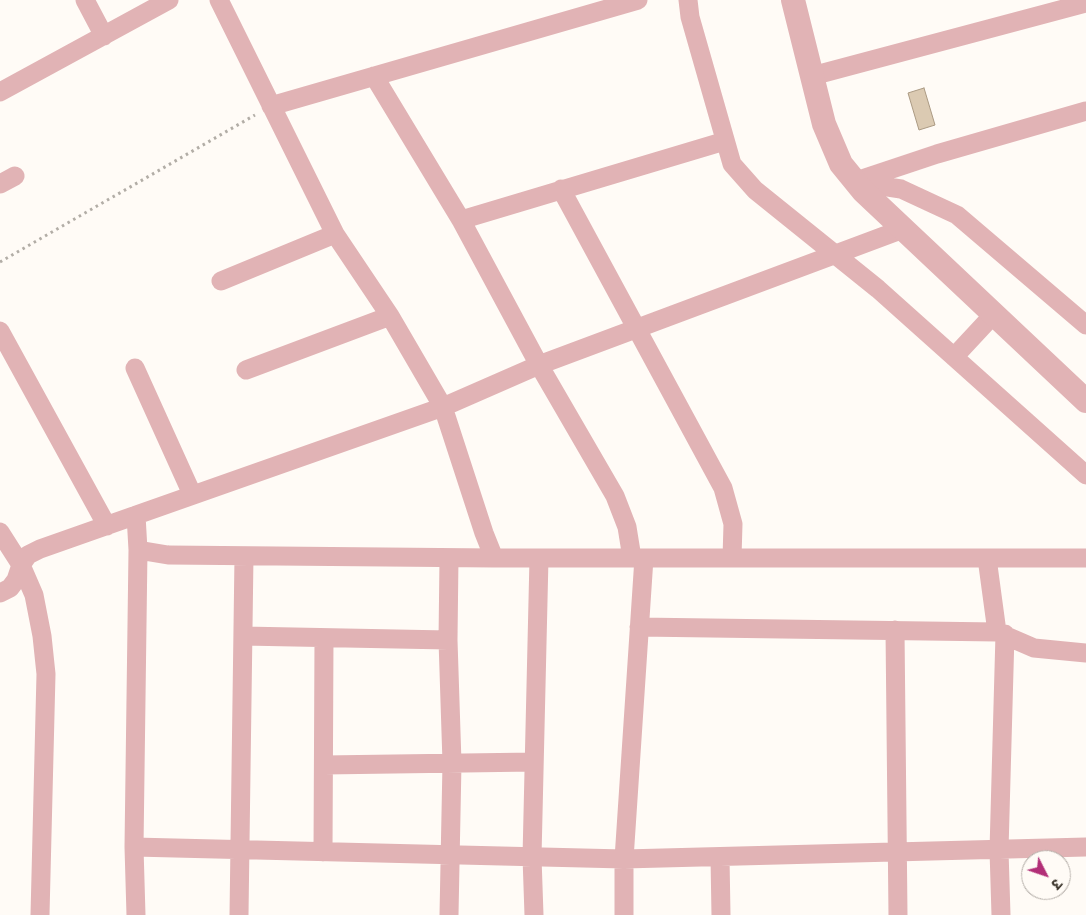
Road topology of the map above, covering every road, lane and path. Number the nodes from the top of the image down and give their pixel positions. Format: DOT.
graph roads {
  1 [pos="84,0"];
  2 [pos="169,0"];
  3 [pos="219,0"];
  4 [pos="638,0"];
  5 [pos="688,0"];
  6 [pos="793,0"];
  7 [pos="1086,3"];
  8 [pos="104,36"];
  9 [pos="374,76"];
  10 [pos="812,76"];
  11 [pos="0,92"];
  12 [pos="271,106"];
  13 [pos="1086,111"];
  14 [pos="726,141"];
  15 [pos="855,182"];
  16 [pos="561,189"];
  17 [pos="461,220"];
  18 [pos="903,229"];
  19 [pos="335,234"];
  20 [pos="836,254"];
  21 [pos="0,262"];
  22 [pos="221,281"];
  23 [pos="994,314"];
  24 [pos="390,316"];
  25 [pos="1086,325"];
  26 [pos="637,329"];
  27 [pos="0,331"];
  28 [pos="954,358"];
  29 [pos="539,365"];
  30 [pos="135,368"];
  31 [pos="246,370"];
  32 [pos="1086,401"];
  33 [pos="443,407"];
  34 [pos="1086,475"];
  35 [pos="192,494"];
  36 [pos="136,515"];
  37 [pos="107,526"];
  38 [pos="0,532"];
  39 [pos="138,550"];
  40 [pos="244,556"];
  41 [pos="449,558"];
  42 [pos="494,558"];
  43 [pos="539,558"];
  44 [pos="638,558"];
  45 [pos="732,558"];
  46 [pos="987,558"];
  47 [pos="1086,558"];
  48 [pos="21,565"];
  49 [pos="0,593"];
  50 [pos="639,626"];
  51 [pos="895,630"];
  52 [pos="1001,633"];
  53 [pos="243,636"];
  54 [pos="324,638"];
  55 [pos="448,640"];
  56 [pos="1086,653"];
  57 [pos="534,762"];
  58 [pos="452,763"];
  59 [pos="324,765"];
  60 [pos="134,848"];
  61 [pos="1086,848"];
  62 [pos="240,850"];
  63 [pos="999,850"];
  64 [pos="323,852"];
  65 [pos="897,852"];
  66 [pos="449,855"];
  67 [pos="532,857"];
  68 [pos="720,857"];
  69 [pos="624,859"];
  70 [pos="40,915"];
  71 [pos="136,915"];
  72 [pos="239,915"];
  73 [pos="449,915"];
  74 [pos="534,915"];
  75 [pos="624,915"];
  76 [pos="721,915"];
  77 [pos="898,915"];
  78 [pos="1001,915"];
  1 -- 8 [label="street"];
  2 -- 8 [label="street"];
  3 -- 12 [label="street"];
  4 -- 9 [label="street"];
  5 -- 14 [label="street"];
  6 -- 10 [label="street"];
  7 -- 10 [label="street"];
  8 -- 11 [label="street"];
  9 -- 12 [label="street"];
  9 -- 17 [label="street"];
  10 -- 15 [label="street"];
  12 -- 19 [label="street"];
  12 -- 21 [label="path"];
  13 -- 15 [label="street"];
  14 -- 16 [label="street"];
  14 -- 20 [label="street"];
  15 -- 18 [label="street"];
  15 -- 25 [label="street"];
  16 -- 17 [label="street"];
  16 -- 26 [label="street"];
  17 -- 29 [label="street"];
  18 -- 20 [label="street"];
  18 -- 23 [label="street"];
  19 -- 22 [label="street"];
  19 -- 24 [label="street"];
  20 -- 26 [label="street"];
  20 -- 28 [label="street"];
  23 -- 28 [label="street"];
  23 -- 32 [label="street"];
  24 -- 31 [label="street"];
  24 -- 33 [label="street"];
  26 -- 29 [label="street"];
  26 -- 45 [label="street"];
  27 -- 37 [label="street"];
  28 -- 34 [label="street"];
  29 -- 33 [label="street"];
  29 -- 44 [label="street"];
  30 -- 35 [label="street"];
  33 -- 35 [label="street"];
  33 -- 42 [label="street"];
  35 -- 36 [label="street"];
  36 -- 37 [label="street"];
  36 -- 39 [label="street"];
  37 -- 48 [label="street"];
  38 -- 48 [label="street"];
  39 -- 40 [label="street"];
  39 -- 60 [label="street"];
  40 -- 41 [label="street"];
  40 -- 53 [label="street"];
  41 -- 42 [label="street"];
  41 -- 55 [label="street"];
  42 -- 43 [label="street"];
  43 -- 44 [label="street"];
  43 -- 57 [label="street"];
  44 -- 45 [label="street"];
  44 -- 50 [label="street"];
  45 -- 46 [label="street"];
  46 -- 47 [label="street"];
  46 -- 52 [label="street"];
  48 -- 49 [label="street"];
  48 -- 70 [label="street"];
  50 -- 51 [label="street"];
  50 -- 69 [label="street"];
  51 -- 52 [label="street"];
  51 -- 65 [label="street"];
  52 -- 56 [label="street"];
  52 -- 63 [label="street"];
  53 -- 54 [label="street"];
  53 -- 62 [label="street"];
  54 -- 55 [label="street"];
  54 -- 59 [label="street"];
  55 -- 58 [label="street"];
  57 -- 58 [label="street"];
  57 -- 67 [label="street"];
  58 -- 59 [label="street"];
  58 -- 66 [label="street"];
  59 -- 64 [label="street"];
  60 -- 62 [label="street"];
  60 -- 71 [label="street"];
  61 -- 63 [label="street"];
  62 -- 64 [label="street"];
  62 -- 72 [label="street"];
  63 -- 65 [label="street"];
  63 -- 78 [label="street"];
  64 -- 66 [label="street"];
  65 -- 68 [label="street"];
  65 -- 77 [label="street"];
  66 -- 67 [label="street"];
  66 -- 73 [label="street"];
  67 -- 69 [label="street"];
  67 -- 74 [label="street"];
  68 -- 69 [label="street"];
  68 -- 76 [label="street"];
  69 -- 75 [label="street"];
}
